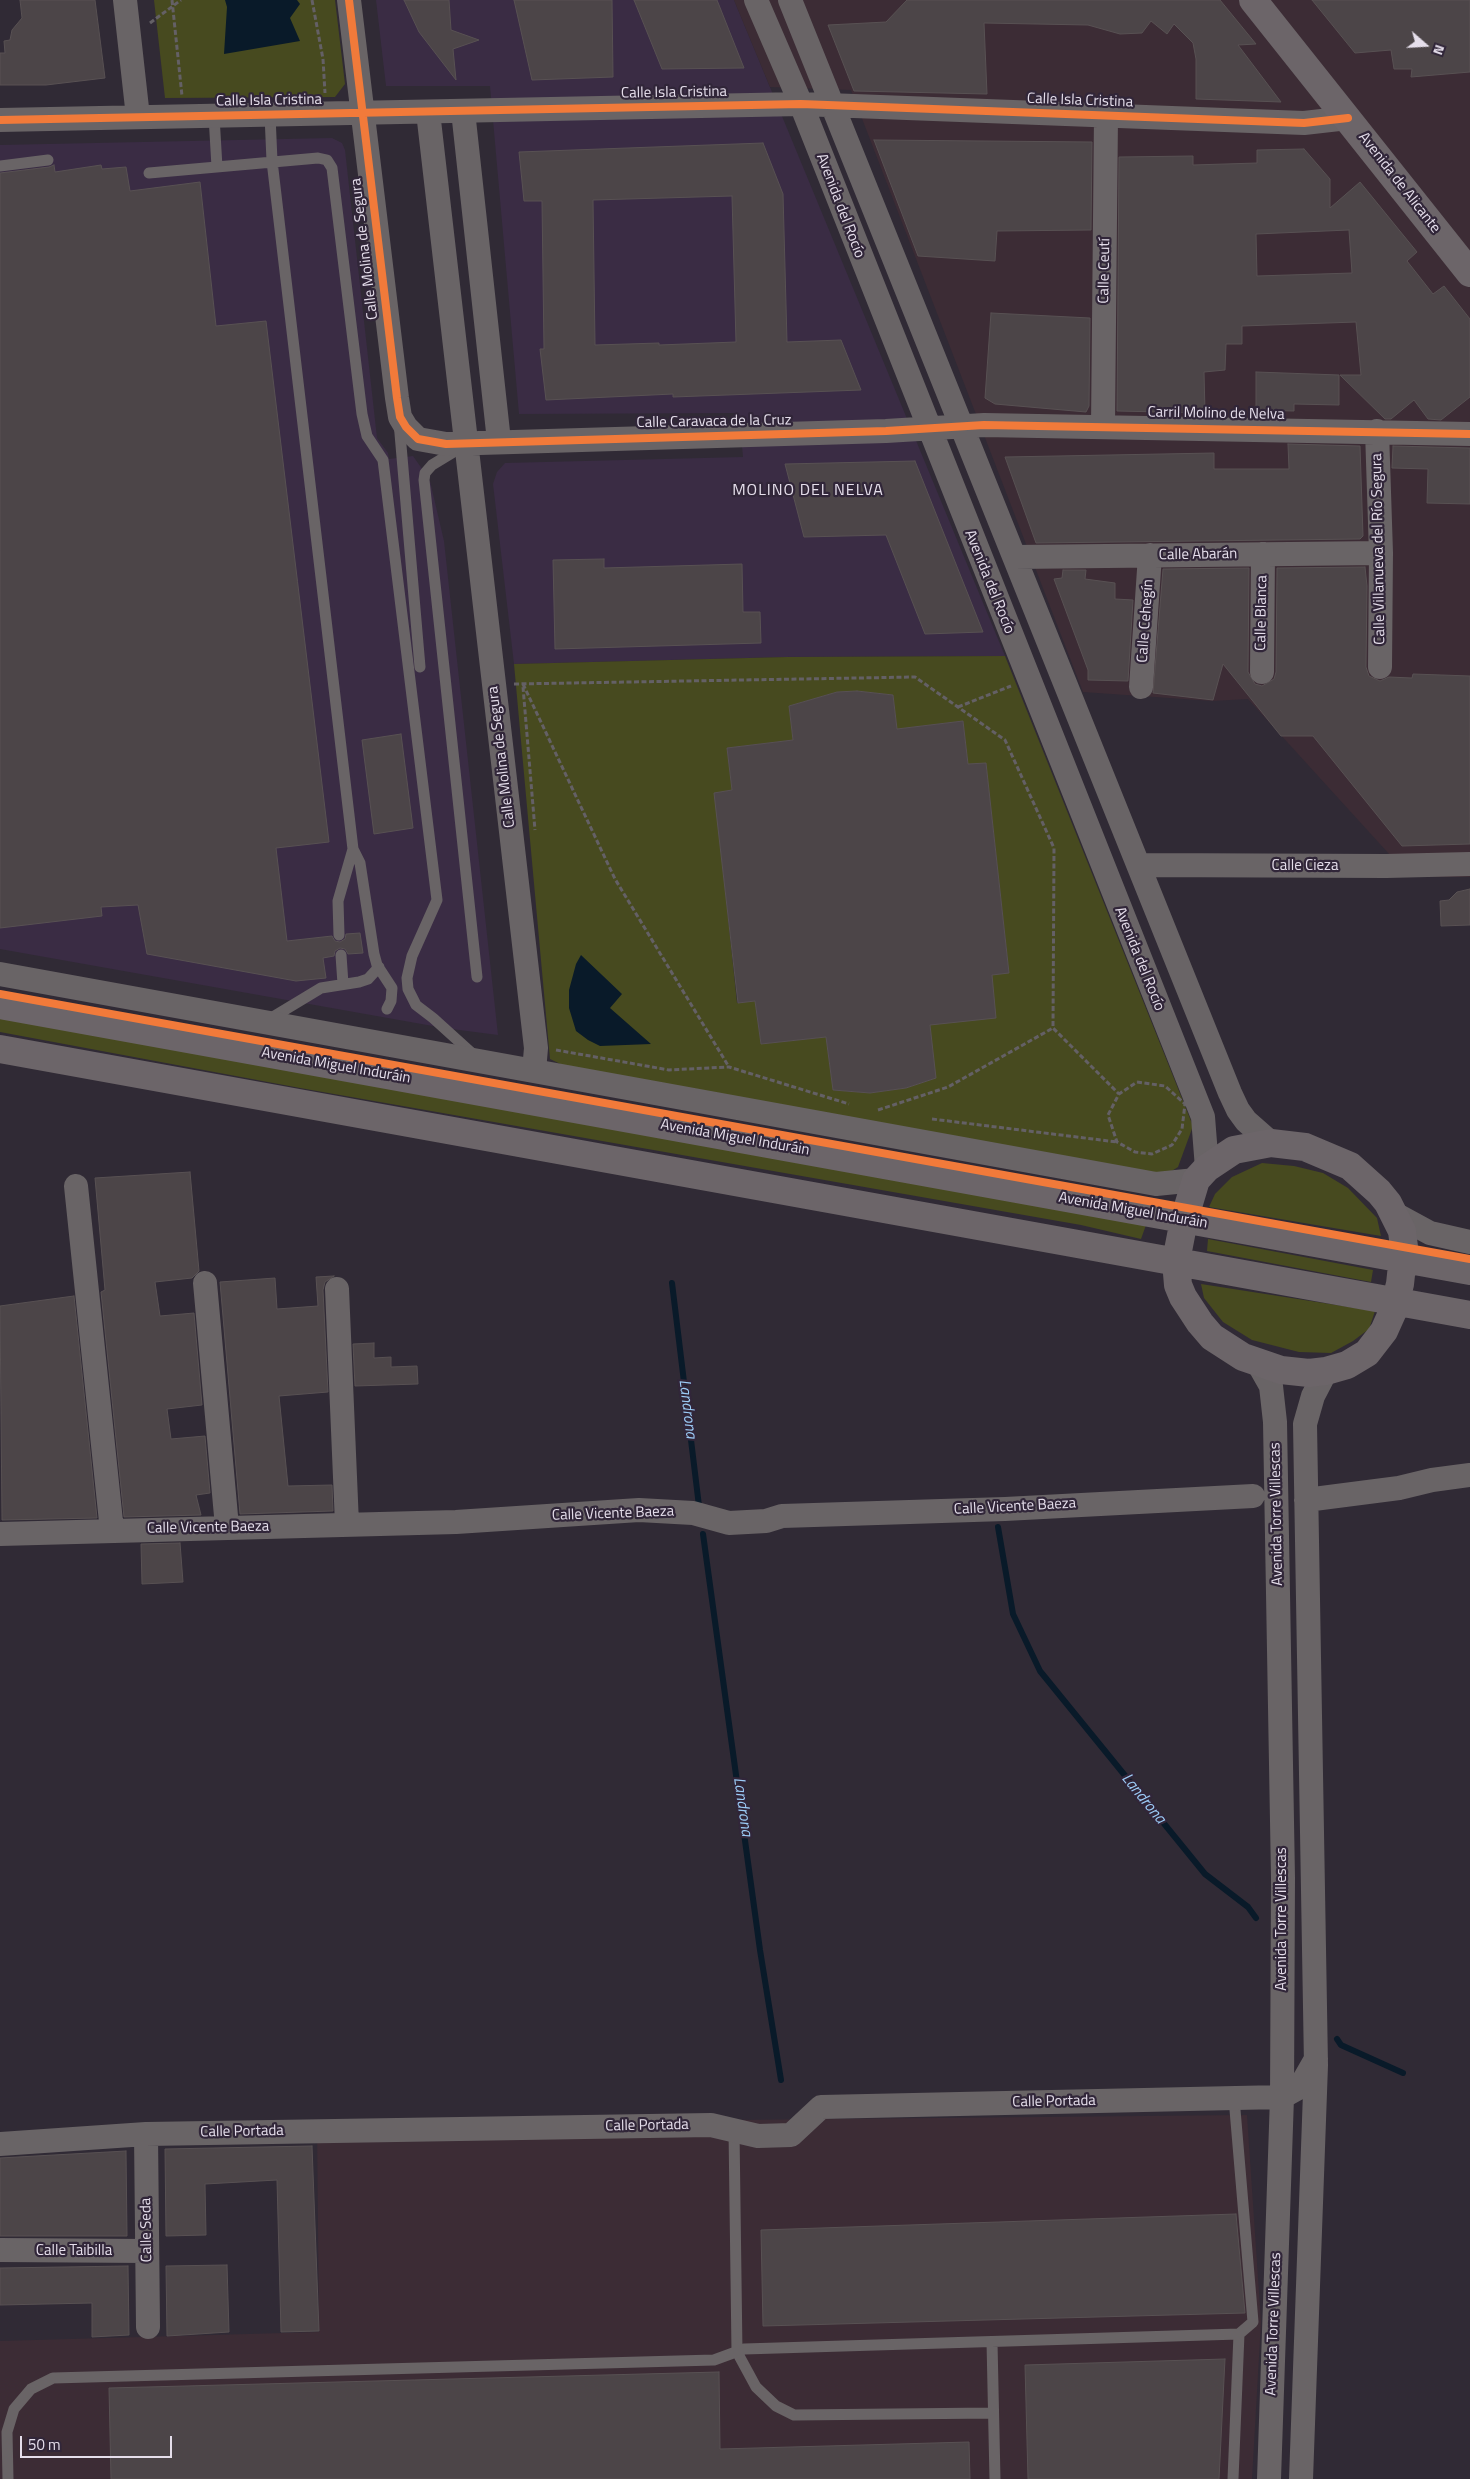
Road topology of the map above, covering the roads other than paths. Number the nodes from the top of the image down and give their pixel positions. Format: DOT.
graph roads {
  1 [pos="125,0"];
  2 [pos="349,0"];
  3 [pos="756,0"];
  4 [pos="790,0"];
  5 [pos="1253,0"];
  6 [pos="801,104"];
  7 [pos="834,106"];
  8 [pos="463,111"];
  9 [pos="363,112"];
  10 [pos="428,112"];
  11 [pos="270,115"];
  12 [pos="214,116"];
  13 [pos="1106,116"];
  14 [pos="138,117"];
  15 [pos="1348,118"];
  16 [pos="0,120"];
  17 [pos="48,160"];
  18 [pos="272,161"];
  19 [pos="0,166"];
  20 [pos="217,167"];
  21 [pos="149,173"];
  22 [pos="1470,273"];
  23 [pos="397,398"];
  24 [pos="1103,426"];
  25 [pos="961,427"];
  26 [pos="928,429"];
  27 [pos="1377,431"];
  28 [pos="1470,434"];
  29 [pos="499,441"];
  30 [pos="468,443"];
  31 [pos="1381,553"];
  32 [pos="1263,554"];
  33 [pos="1150,556"];
  34 [pos="1014,557"];
  35 [pos="420,667"];
  36 [pos="1380,667"];
  37 [pos="1262,672"];
  38 [pos="1141,687"];
  39 [pos="353,849"];
  40 [pos="1470,864"];
  41 [pos="1140,865"];
  42 [pos="1107,880"];
  43 [pos="339,935"];
  44 [pos="341,956"];
  45 [pos="379,968"];
  46 [pos="0,974"];
  47 [pos="477,977"];
  48 [pos="343,984"];
  49 [pos="0,1005"];
  50 [pos="387,1009"];
  51 [pos="265,1022"];
  52 [pos="0,1049"];
  53 [pos="480,1061"];
  54 [pos="534,1071"];
  55 [pos="1271,1142"];
  56 [pos="1202,1174"];
  57 [pos="76,1186"];
  58 [pos="1395,1214"];
  59 [pos="1184,1220"];
  60 [pos="1470,1242"];
  61 [pos="1403,1258"];
  62 [pos="1176,1261"];
  63 [pos="1470,1271"];
  64 [pos="205,1283"];
  65 [pos="337,1289"];
  66 [pos="1396,1301"];
  67 [pos="1470,1315"];
  68 [pos="1258,1363"];
  69 [pos="1326,1372"];
  70 [pos="1470,1475"];
  71 [pos="1253,1496"];
  72 [pos="1306,1500"];
  73 [pos="347,1524"];
  74 [pos="227,1527"];
  75 [pos="112,1531"];
  76 [pos="0,1534"];
  77 [pos="1316,2059"];
  78 [pos="1282,2097"];
  79 [pos="1234,2098"];
  80 [pos="734,2130"];
  81 [pos="146,2134"];
  82 [pos="0,2144"];
  83 [pos="0,2250"];
  84 [pos="147,2251"];
  85 [pos="1308,2272"];
  86 [pos="148,2327"];
  87 [pos="1239,2334"];
  88 [pos="992,2342"];
  89 [pos="737,2352"];
  90 [pos="994,2413"];
  91 [pos="8,2479"];
  92 [pos="995,2479"];
  93 [pos="1233,2479"];
  94 [pos="1269,2479"];
  95 [pos="1302,2479"];
  1 -- 14 [label="street"];
  2 -- 9 [label="street, Calle Molina de Segura"];
  3 -- 6 [label="street, Avenida del Rocío"];
  4 -- 7 [label="street, Avenida del Rocío"];
  5 -- 15 [label="main road, Avenida de Alicante"];
  6 -- 7 [label="street, Calle Isla Cristina"];
  6 -- 8 [label="street, Calle Isla Cristina"];
  6 -- 26 [label="street, Avenida del Rocío"];
  7 -- 13 [label="street, Calle Isla Cristina"];
  7 -- 25 [label="street, Avenida del Rocío"];
  8 -- 10 [label="street, Calle Isla Cristina"];
  8 -- 29 [label="street"];
  9 -- 10 [label="street, Calle Isla Cristina"];
  9 -- 11 [label="street, Calle Isla Cristina"];
  9 -- 23 [label="street, Calle Molina de Segura"];
  10 -- 30 [label="street, Calle Molina de Segura"];
  11 -- 12 [label="street, Calle Isla Cristina"];
  11 -- 18 [label="lane"];
  12 -- 14 [label="street, Calle Isla Cristina"];
  12 -- 20 [label="lane"];
  13 -- 15 [label="street, Calle Isla Cristina"];
  13 -- 24 [label="street, Calle Ceutí"];
  14 -- 16 [label="street, Calle Isla Cristina"];
  15 -- 22 [label="main road, Avenida de Alicante"];
  17 -- 19 [label="lane"];
  18 -- 20 [label="lane"];
  18 -- 39 [label="lane"];
  18 -- 53 [label="lane"];
  20 -- 21 [label="lane"];
  23 -- 30 [label="street, Calle Molina de Segura"];
  23 -- 35 [label="lane"];
  24 -- 25 [label="street, Carril Molino de Nelva"];
  24 -- 27 [label="street, Carril Molino de Nelva"];
  25 -- 26 [label="street, Calle Caravaca de la Cruz"];
  25 -- 34 [label="street, Avenida del Rocío"];
  26 -- 29 [label="street, Calle Caravaca de la Cruz"];
  26 -- 42 [label="street, Avenida del Rocío"];
  27 -- 28 [label="street, Carril Molino de Nelva"];
  27 -- 31 [label="street, Calle Villanueva del Río Segura"];
  29 -- 30 [label="street, Calle Caravaca de la Cruz"];
  30 -- 47 [label="lane"];
  30 -- 54 [label="street, Calle Molina de Segura"];
  31 -- 32 [label="street, Calle Abarán"];
  31 -- 36 [label="street, Calle Villanueva del Río Segura"];
  32 -- 33 [label="street, Calle Abarán"];
  32 -- 37 [label="street, Calle Blanca"];
  33 -- 34 [label="street, Calle Abarán"];
  33 -- 38 [label="street, Calle Cehegín"];
  34 -- 41 [label="street, Avenida del Rocío"];
  39 -- 43 [label="lane"];
  39 -- 45 [label="lane"];
  40 -- 41 [label="street, Calle Cieza"];
  41 -- 42 [label="street"];
  41 -- 55 [label="street, Avenida del Rocío"];
  42 -- 56 [label="street, Avenida del Rocío"];
  44 -- 48 [label="lane"];
  45 -- 48 [label="lane"];
  45 -- 50 [label="lane"];
  46 -- 51 [label="street"];
  48 -- 51 [label="lane"];
  49 -- 59 [label="main road, Avenida Miguel Induráin"];
  51 -- 53 [label="street"];
  52 -- 62 [label="main road"];
  53 -- 54 [label="street"];
  54 -- 56 [label="street"];
  55 -- 56 [label="main road"];
  55 -- 58 [label="main road"];
  56 -- 59 [label="main road"];
  57 -- 75 [label="street"];
  58 -- 60 [label="street"];
  58 -- 61 [label="main road"];
  59 -- 61 [label="main road, Avenida Miguel Induráin"];
  59 -- 62 [label="main road"];
  61 -- 63 [label="main road, Avenida Miguel Induráin"];
  61 -- 66 [label="main road"];
  62 -- 66 [label="main road"];
  62 -- 68 [label="main road"];
  64 -- 74 [label="street"];
  65 -- 73 [label="street"];
  66 -- 67 [label="main road"];
  66 -- 69 [label="main road"];
  68 -- 69 [label="main road"];
  68 -- 78 [label="street, Avenida Torre Villescas"];
  69 -- 72 [label="street, Avenida Torre Villescas"];
  70 -- 72 [label="street"];
  71 -- 73 [label="street, Calle Vicente Baeza"];
  72 -- 77 [label="street, Avenida Torre Villescas"];
  73 -- 74 [label="street, Calle Vicente Baeza"];
  74 -- 75 [label="street, Calle Vicente Baeza"];
  75 -- 76 [label="street, Calle Vicente Baeza"];
  77 -- 78 [label="street"];
  77 -- 85 [label="street, Avenida Torre Villescas"];
  78 -- 79 [label="street, Calle Portada"];
  78 -- 85 [label="street"];
  78 -- 94 [label="street, Avenida Torre Villescas"];
  79 -- 80 [label="street, Calle Portada"];
  79 -- 87 [label="lane"];
  80 -- 81 [label="street, Calle Portada"];
  80 -- 89 [label="lane"];
  81 -- 82 [label="street, Calle Portada"];
  81 -- 84 [label="street, Calle Seda"];
  83 -- 84 [label="street, Calle Taibilla"];
  84 -- 86 [label="street, Calle Seda"];
  85 -- 95 [label="street, Avenida Torre Villescas"];
  87 -- 88 [label="lane"];
  87 -- 93 [label="lane"];
  88 -- 89 [label="lane"];
  88 -- 90 [label="lane"];
  89 -- 90 [label="lane"];
  89 -- 91 [label="lane"];
  90 -- 92 [label="lane"];
}
